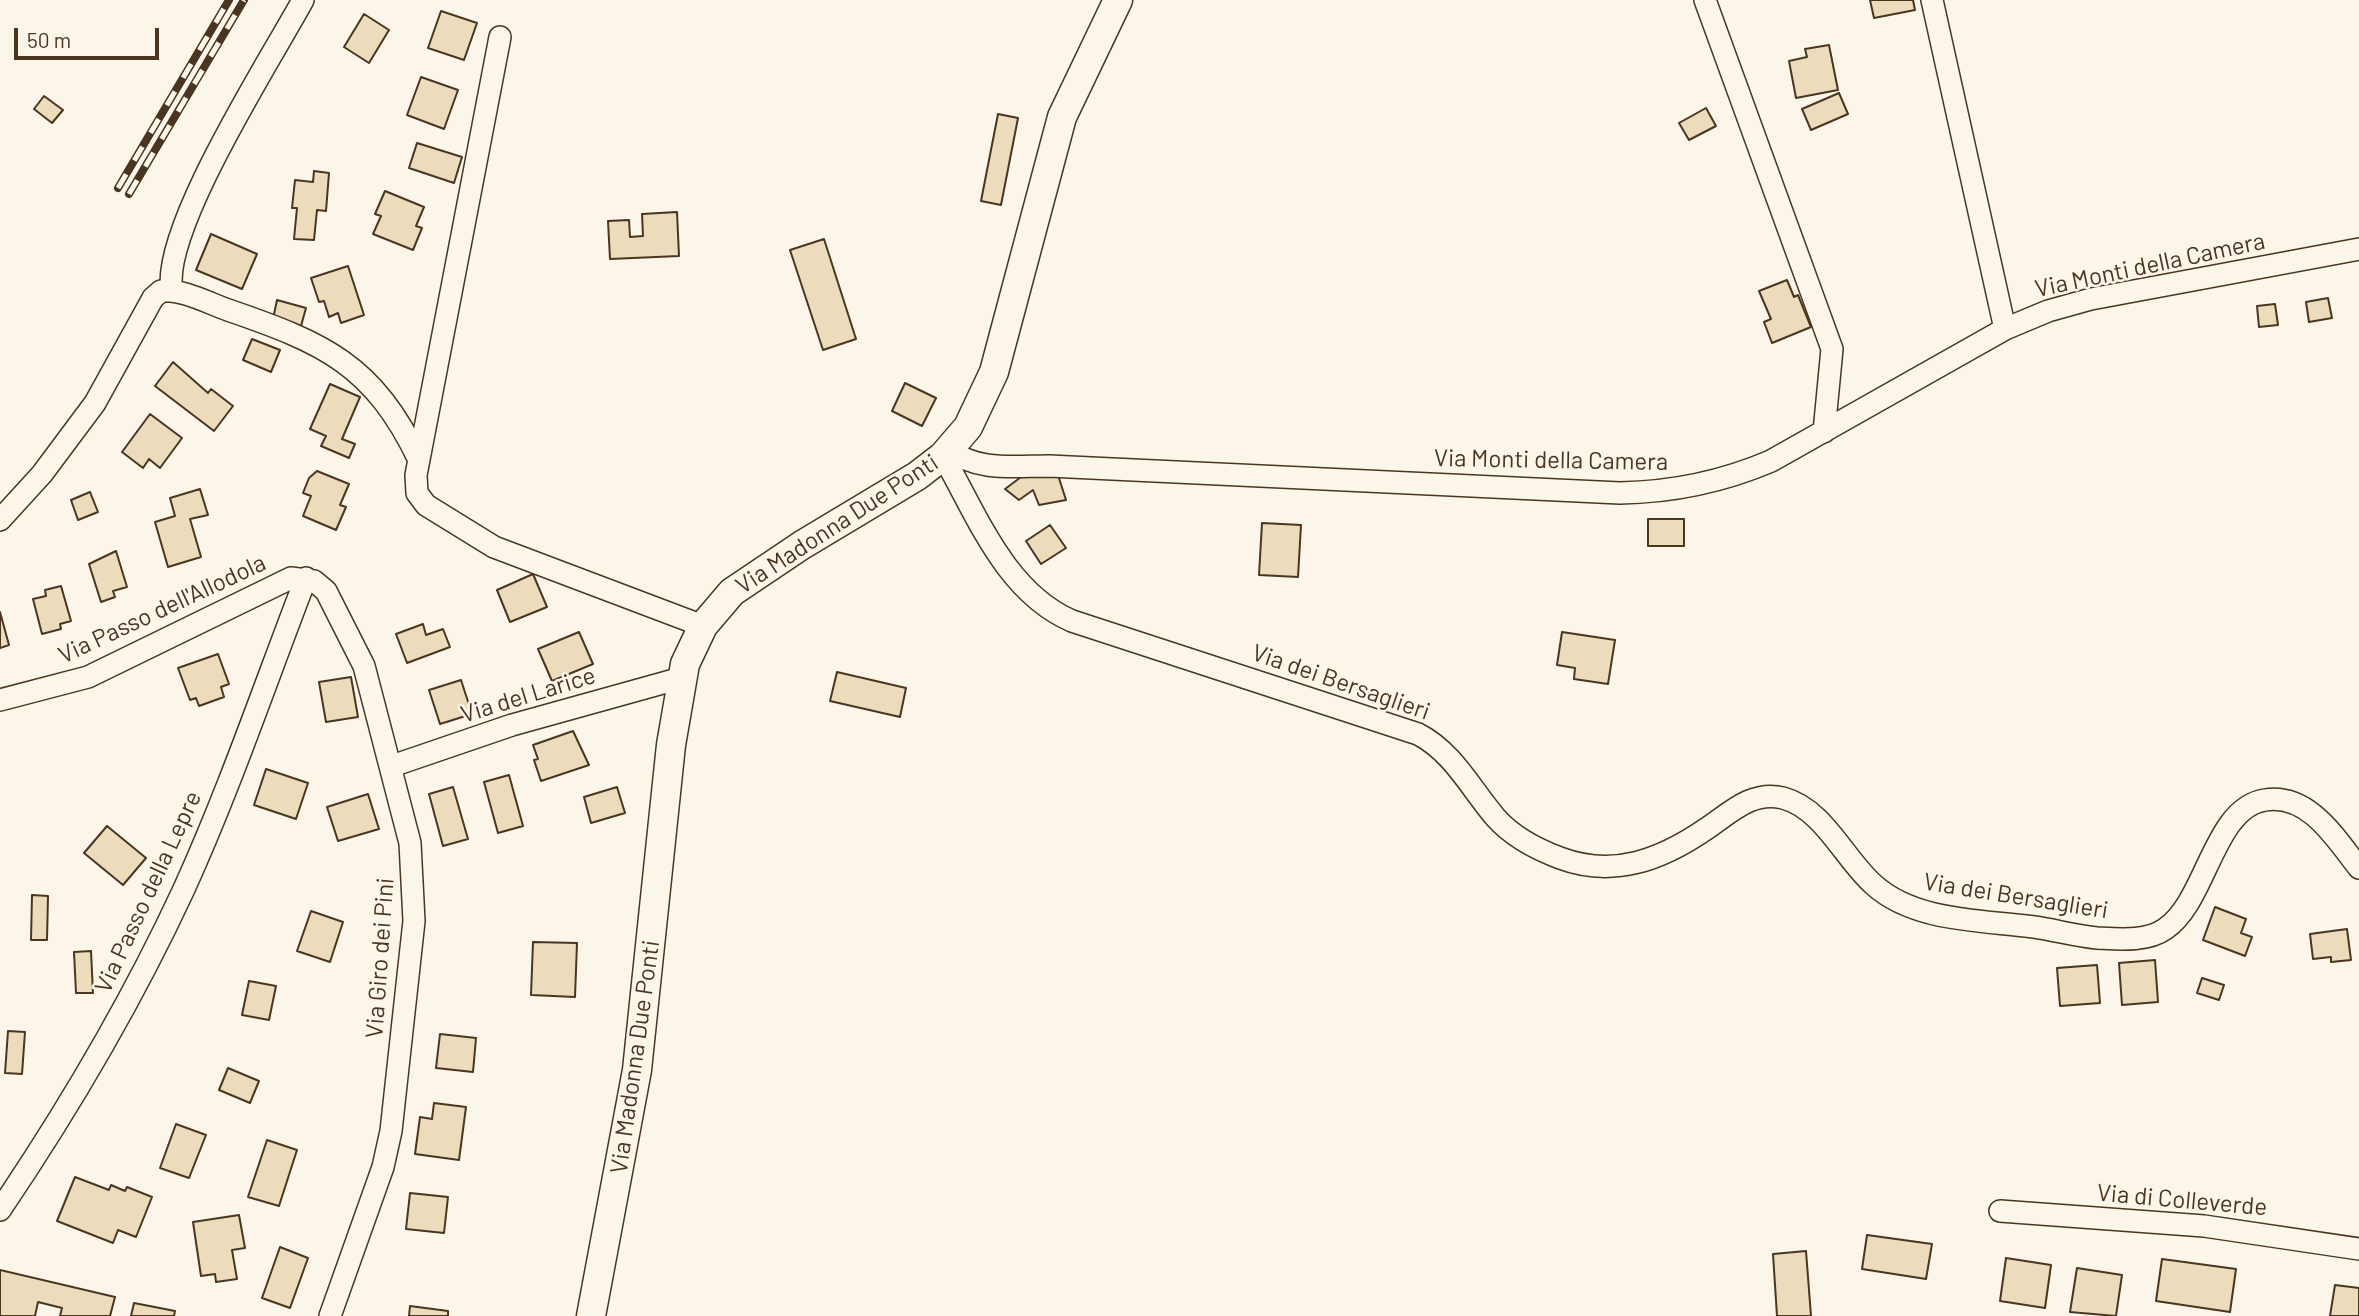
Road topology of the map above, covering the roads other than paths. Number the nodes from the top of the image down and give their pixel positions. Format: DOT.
graph roads {
  1 [pos="303,0"];
  2 [pos="1118,0"];
  3 [pos="1705,0"];
  4 [pos="1932,0"];
  5 [pos="500,37"];
  6 [pos="2359,249"];
  7 [pos="172,291"];
  8 [pos="2005,328"];
  9 [pos="1824,432"];
  10 [pos="946,452"];
  11 [pos="419,460"];
  12 [pos="0,520"];
  13 [pos="306,578"];
  14 [pos="703,626"];
  15 [pos="681,678"];
  16 [pos="0,700"];
  17 [pos="392,766"];
  18 [pos="2359,868"];
  19 [pos="0,1210"];
  20 [pos="2000,1212"];
  21 [pos="2359,1249"];
  22 [pos="330,1316"];
  23 [pos="591,1316"];
  1 -- 7 [label="street"];
  2 -- 10 [label="main road, Via Madonna Due Ponti"];
  3 -- 9 [label="street"];
  4 -- 8 [label="street"];
  5 -- 11 [label="street"];
  6 -- 8 [label="street, Via Monti della Camera"];
  7 -- 11 [label="street"];
  7 -- 12 [label="street"];
  8 -- 9 [label="street, Via Monti della Camera"];
  9 -- 10 [label="street, Via Monti della Camera"];
  10 -- 14 [label="main road, Via Madonna Due Ponti"];
  10 -- 18 [label="street, Via dei Bersaglieri"];
  11 -- 14 [label="street"];
  13 -- 16 [label="street, Via Passo dell'Allodola"];
  13 -- 17 [label="street, Via Giro dei Pini"];
  13 -- 19 [label="street, Via Passo della Lepre"];
  14 -- 15 [label="main road, Via Madonna Due Ponti"];
  15 -- 17 [label="street, Via del Larice"];
  15 -- 23 [label="main road, Via Madonna Due Ponti"];
  17 -- 22 [label="street, Via Giro dei Pini"];
  20 -- 21 [label="street, Via di Colleverde"];
}
